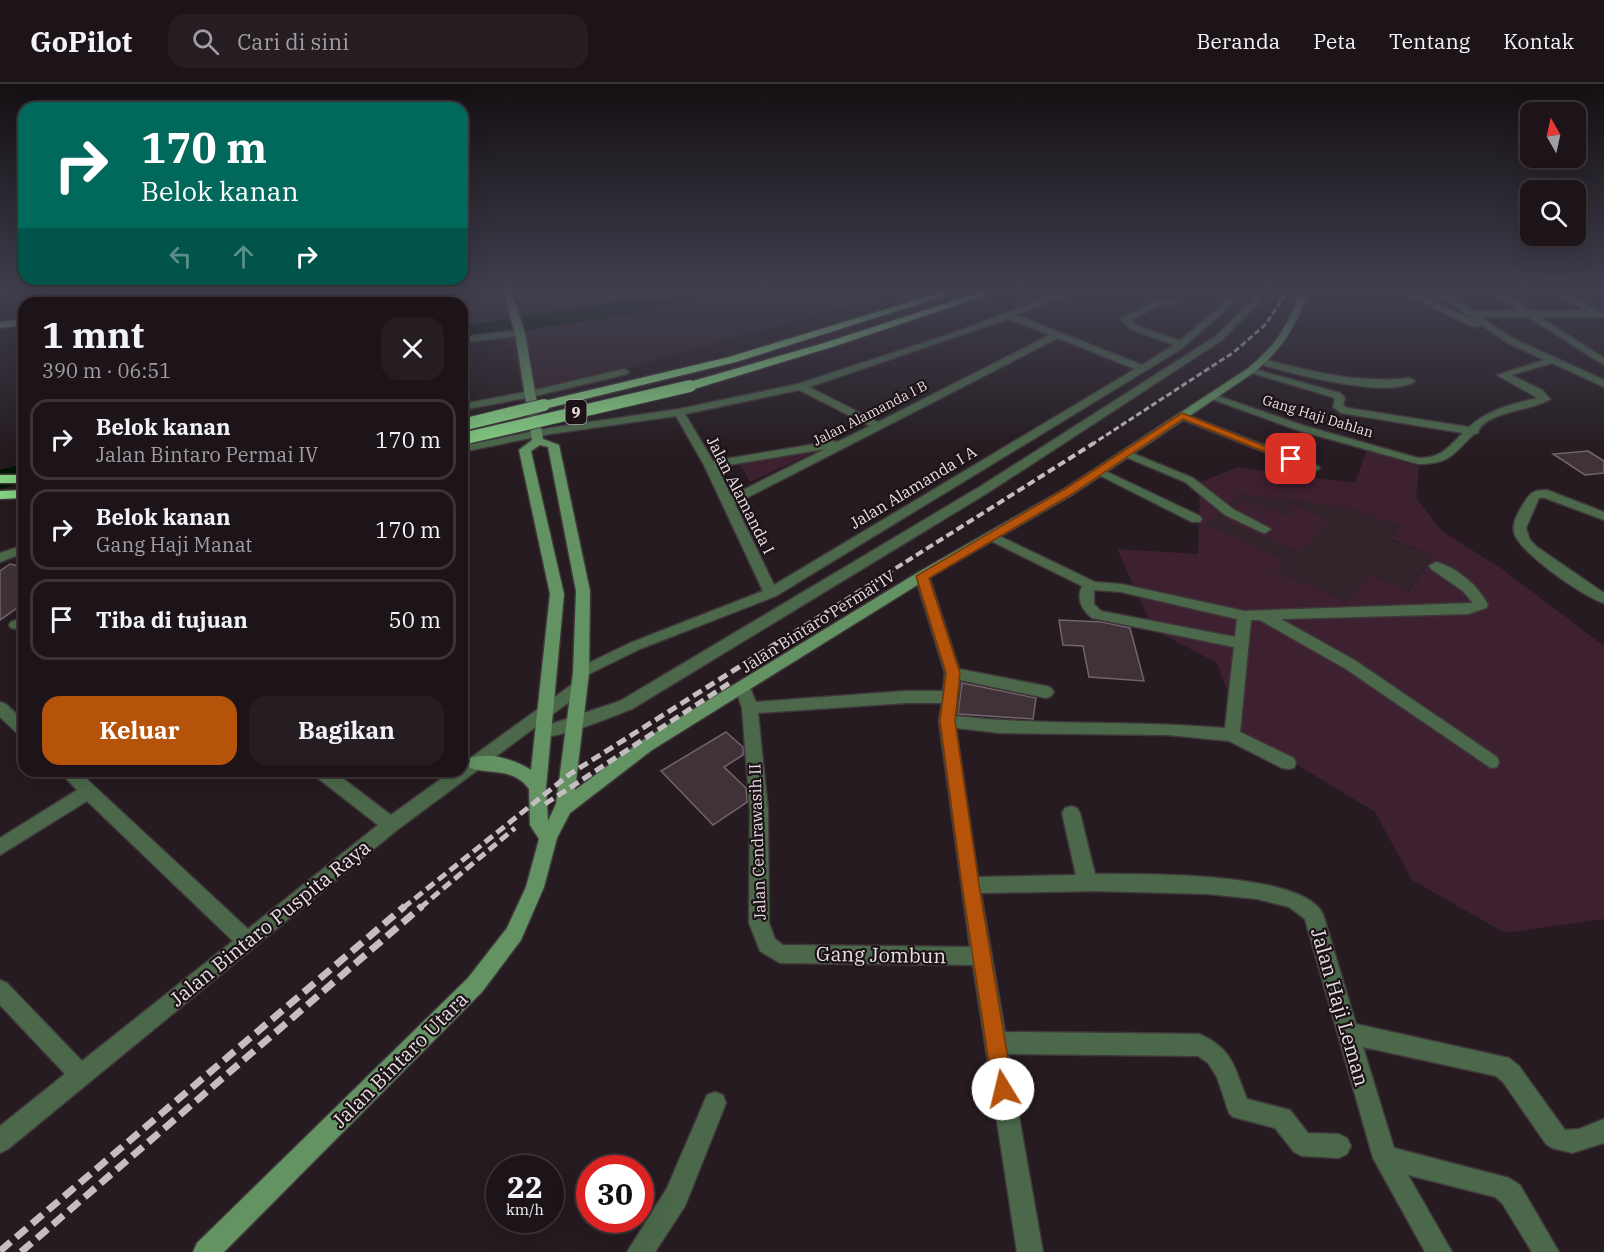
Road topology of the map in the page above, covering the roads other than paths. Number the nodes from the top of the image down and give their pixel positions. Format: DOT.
graph roads {
  1 [pos="523,347"];
  2 [pos="773,347"];
  3 [pos="824,347"];
  4 [pos="921,347"];
  5 [pos="1035,347"];
  6 [pos="1087,347"];
  7 [pos="1176,347"];
  8 [pos="1206,347"];
  9 [pos="1279,347"];
  10 [pos="1523,347"];
  11 [pos="1579,347"];
  12 [pos="1553,360"];
  13 [pos="1263,362"];
  14 [pos="1604,363"];
  15 [pos="1565,366"];
  16 [pos="1142,368"];
  17 [pos="1250,371"];
  18 [pos="624,372"];
  19 [pos="1410,381"];
  20 [pos="1604,384"];
  21 [pos="800,387"];
  22 [pos="531,394"];
  23 [pos="1211,397"];
  24 [pos="468,406"];
  25 [pos="679,412"];
  26 [pos="1182,416"];
  27 [pos="468,424"];
  28 [pos="880,427"];
  29 [pos="1474,430"];
  30 [pos="468,438"];
  31 [pos="537,438"];
  32 [pos="845,442"];
  33 [pos="468,448"];
  34 [pos="1125,453"];
  35 [pos="710,465"];
  36 [pos="1314,468"];
  37 [pos="1099,471"];
  38 [pos="0,479"];
  39 [pos="18,479"];
  40 [pos="18,494"];
  41 [pos="0,495"];
  42 [pos="729,502"];
  43 [pos="1604,516"];
  44 [pos="1196,519"];
  45 [pos="1265,529"];
  46 [pos="991,536"];
  47 [pos="18,551"];
  48 [pos="0,558"];
  49 [pos="1436,566"];
  50 [pos="922,576"];
  51 [pos="1092,586"];
  52 [pos="771,594"];
  53 [pos="1604,599"];
  54 [pos="1262,615"];
  55 [pos="1244,616"];
  56 [pos="1240,643"];
  57 [pos="953,673"];
  58 [pos="580,680"];
  59 [pos="743,687"];
  60 [pos="1046,692"];
  61 [pos="951,698"];
  62 [pos="0,708"];
  63 [pos="750,708"];
  64 [pos="546,712"];
  65 [pos="948,721"];
  66 [pos="18,724"];
  67 [pos="574,724"];
  68 [pos="545,732"];
  69 [pos="1232,735"];
  70 [pos="479,761"];
  71 [pos="1491,762"];
  72 [pos="1287,763"];
  73 [pos="468,769"];
  74 [pos="73,777"];
  75 [pos="329,777"];
  76 [pos="457,777"];
  77 [pos="538,783"];
  78 [pos="88,792"];
  79 [pos="564,807"];
  80 [pos="1071,813"];
  81 [pos="391,825"];
  82 [pos="543,832"];
  83 [pos="0,847"];
  84 [pos="1088,882"];
  85 [pos="970,885"];
  86 [pos="246,940"];
  87 [pos="780,954"];
  88 [pos="982,956"];
  89 [pos="0,990"];
  90 [pos="1348,1034"];
  91 [pos="995,1043"];
  92 [pos="82,1076"];
  93 [pos="715,1103"];
  94 [pos="1604,1131"];
  95 [pos="0,1141"];
  96 [pos="1339,1146"];
  97 [pos="1385,1158"];
  98 [pos="206,1252"];
  99 [pos="640,1252"];
  100 [pos="1030,1252"];
  101 [pos="1439,1252"];
  102 [pos="1545,1252"];
  1 -- 22 [label="main road"];
  2 -- 27 [label="highway, 9, bridge"];
  3 -- 30 [label="highway, 9, bridge"];
  4 -- 21 [label="street"];
  5 -- 28 [label="street, Jalan Alamanda I B"];
  6 -- 16 [label="street"];
  7 -- 16 [label="street, Jalan Alamanda I A"];
  8 -- 67 [label="street"];
  9 -- 13 [label="main road, Jalan Bintaro Permai IV"];
  10 -- 12 [label="street"];
  11 -- 14 [label="street"];
  12 -- 15 [label="street"];
  12 -- 29 [label="street"];
  13 -- 17 [label="main road, Jalan Bintaro Permai IV"];
  13 -- 19 [label="street"];
  14 -- 15 [label="street"];
  15 -- 20 [label="street"];
  16 -- 52 [label="street, Jalan Alamanda I A"];
  17 -- 23 [label="main road, Jalan Bintaro Permai IV"];
  17 -- 29 [label="street"];
  18 -- 22 [label="street"];
  21 -- 25 [label="street"];
  21 -- 28 [label="street"];
  22 -- 24 [label="street"];
  22 -- 31 [label="main road"];
  23 -- 26 [label="main road, Jalan Bintaro Permai IV"];
  23 -- 29 [label="street, Gang Haji Dahlan"];
  25 -- 31 [label="street"];
  25 -- 35 [label="street, Jalan Alamanda I"];
  26 -- 34 [label="main road, Jalan Bintaro Permai IV"];
  26 -- 36 [label="street"];
  28 -- 32 [label="street, Jalan Alamanda I B"];
  31 -- 33 [label="street"];
  31 -- 58 [label="main road"];
  31 -- 64 [label="main road"];
  32 -- 35 [label="street"];
  32 -- 42 [label="street, Jalan Alamanda I B"];
  34 -- 37 [label="main road, Jalan Bintaro Permai IV"];
  34 -- 45 [label="street"];
  35 -- 42 [label="street, Jalan Alamanda I"];
  37 -- 44 [label="street"];
  37 -- 46 [label="main road, Jalan Bintaro Permai IV"];
  38 -- 39 [label="highway"];
  40 -- 41 [label="highway"];
  42 -- 52 [label="street, Jalan Alamanda I"];
  43 -- 53 [label="street"];
  46 -- 50 [label="main road, Jalan Bintaro Permai IV"];
  46 -- 51 [label="street"];
  47 -- 48 [label="street"];
  49 -- 54 [label="street"];
  50 -- 57 [label="street"];
  50 -- 59 [label="main road, Jalan Bintaro Permai IV"];
  51 -- 55 [label="street"];
  51 -- 56 [label="street"];
  52 -- 58 [label="street, Jalan Alamanda I A"];
  54 -- 55 [label="street"];
  54 -- 71 [label="street"];
  55 -- 56 [label="street"];
  56 -- 69 [label="street"];
  57 -- 60 [label="street"];
  57 -- 61 [label="street"];
  58 -- 64 [label="street, Jalan Bintaro Puspita Raya"];
  58 -- 67 [label="main road"];
  59 -- 63 [label="street, Jalan Cendrawasih II"];
  59 -- 79 [label="main road, Jalan Bintaro Permai IV"];
  61 -- 63 [label="street"];
  61 -- 65 [label="street"];
  62 -- 66 [label="street"];
  63 -- 87 [label="street, Jalan Cendrawasih II"];
  64 -- 68 [label="main road"];
  64 -- 70 [label="street, Jalan Bintaro Puspita Raya"];
  65 -- 69 [label="street"];
  65 -- 85 [label="street"];
  67 -- 68 [label="street"];
  67 -- 79 [label="main road"];
  68 -- 77 [label="main road"];
  69 -- 72 [label="street"];
  70 -- 73 [label="street, Jalan Bintaro Puspita Raya"];
  70 -- 77 [label="main road"];
  74 -- 78 [label="street"];
  75 -- 81 [label="street"];
  76 -- 81 [label="street, Jalan Bintaro Puspita Raya"];
  77 -- 82 [label="main road"];
  78 -- 83 [label="street"];
  78 -- 86 [label="street"];
  79 -- 82 [label="main road, Jalan Bintaro Utara"];
  80 -- 84 [label="street"];
  81 -- 86 [label="street, Jalan Bintaro Puspita Raya"];
  82 -- 98 [label="main road, Jalan Bintaro Utara"];
  84 -- 85 [label="street, Jalan Haji Leman"];
  84 -- 90 [label="street, Jalan Haji Leman"];
  85 -- 88 [label="street"];
  86 -- 92 [label="street, Jalan Bintaro Puspita Raya"];
  87 -- 88 [label="street, Gang Jombun"];
  88 -- 91 [label="street"];
  89 -- 92 [label="street"];
  90 -- 94 [label="street"];
  90 -- 97 [label="street, Jalan Haji Leman"];
  91 -- 96 [label="street"];
  91 -- 100 [label="street"];
  92 -- 95 [label="street, Jalan Bintaro Puspita Raya"];
  93 -- 99 [label="street"];
  97 -- 101 [label="street, Jalan Haji Leman"];
  97 -- 102 [label="street"];
}
